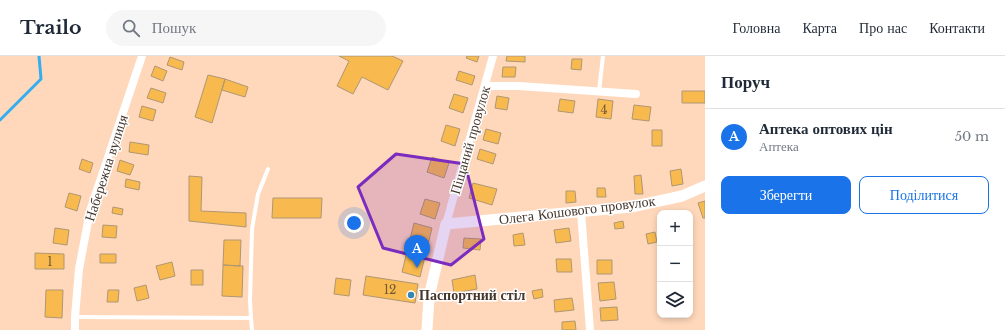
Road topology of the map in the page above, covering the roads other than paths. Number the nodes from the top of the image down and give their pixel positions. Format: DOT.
graph roads {
  1 [pos="142,56"];
  2 [pos="493,56"];
  3 [pos="603,56"];
  4 [pos="486,86"];
  5 [pos="599,91"];
  6 [pos="636,94"];
  7 [pos="268,169"];
  8 [pos="705,186"];
  9 [pos="581,212"];
  10 [pos="446,224"];
  11 [pos="75,317"];
  12 [pos="251,318"];
  13 [pos="75,330"];
  14 [pos="252,330"];
  15 [pos="427,330"];
  16 [pos="590,330"];
  1 -- 11 [label="street, Набережна вулиця"];
  2 -- 4 [label="street, Піщаний провулок"];
  3 -- 5 [label="lane"];
  4 -- 5 [label="street"];
  4 -- 10 [label="street, Піщаний провулок"];
  5 -- 6 [label="street"];
  7 -- 12 [label="lane"];
  8 -- 9 [label="street, Олега Кошового провулок"];
  9 -- 10 [label="street, Олега Кошового провулок"];
  9 -- 16 [label="street"];
  10 -- 15 [label="street"];
  11 -- 12 [label="lane"];
  11 -- 13 [label="street, Набережна вулиця"];
  12 -- 14 [label="lane"];
}
